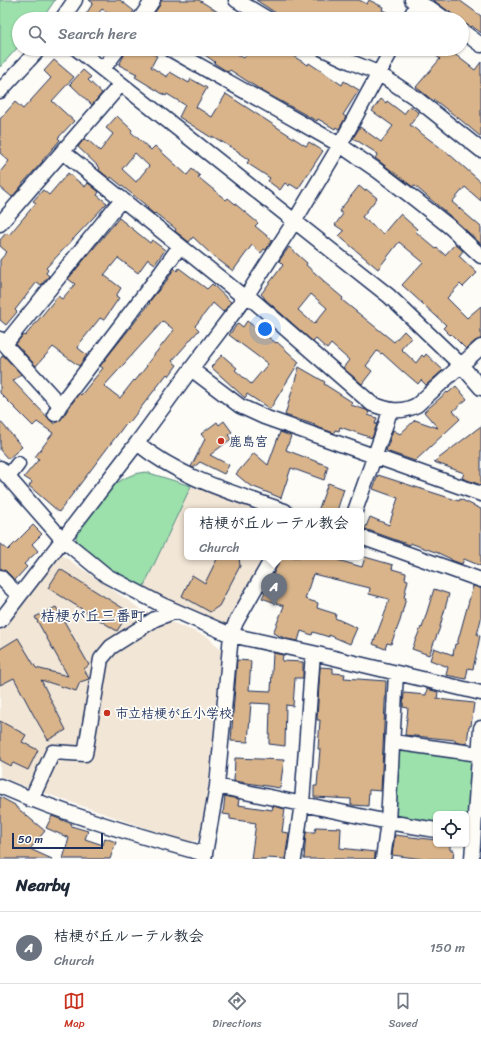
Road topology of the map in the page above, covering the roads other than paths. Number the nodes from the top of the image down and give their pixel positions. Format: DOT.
graph roads {
  1 [pos="75,0"];
  2 [pos="153,0"];
  3 [pos="236,0"];
  4 [pos="417,1"];
  5 [pos="67,12"];
  6 [pos="145,12"];
  7 [pos="256,12"];
  8 [pos="412,12"];
  9 [pos="436,12"];
  10 [pos="469,36"];
  11 [pos="481,45"];
  12 [pos="32,56"];
  13 [pos="86,56"];
  14 [pos="113,56"];
  15 [pos="182,56"];
  16 [pos="338,56"];
  17 [pos="388,56"];
  18 [pos="103,69"];
  19 [pos="378,73"];
  20 [pos="121,84"];
  21 [pos="0,91"];
  22 [pos="340,145"];
  23 [pos="481,150"];
  24 [pos="63,152"];
  25 [pos="122,199"];
  26 [pos="294,222"];
  27 [pos="0,224"];
  28 [pos="180,246"];
  29 [pos="481,256"];
  30 [pos="246,297"];
  31 [pos="2,342"];
  32 [pos="481,347"];
  33 [pos="461,365"];
  34 [pos="190,369"];
  35 [pos="481,388"];
  36 [pos="390,410"];
  37 [pos="137,443"];
  38 [pos="375,457"];
  39 [pos="18,464"];
  40 [pos="4,472"];
  41 [pos="481,494"];
  42 [pos="277,508"];
  43 [pos="355,508"];
  44 [pos="364,538"];
  45 [pos="62,539"];
  46 [pos="271,560"];
  47 [pos="0,577"];
  48 [pos="481,580"];
  49 [pos="20,596"];
  50 [pos="176,611"];
  51 [pos="0,621"];
  52 [pos="231,635"];
  53 [pos="313,653"];
  54 [pos="396,673"];
  55 [pos="481,693"];
  56 [pos="481,728"];
  57 [pos="393,742"];
  58 [pos="479,754"];
  59 [pos="0,786"];
  60 [pos="217,786"];
  61 [pos="31,800"];
  62 [pos="302,803"];
  63 [pos="388,822"];
  64 [pos="433,830"];
  65 [pos="474,836"];
  66 [pos="205,856"];
  67 [pos="294,859"];
  68 [pos="383,859"];
  69 [pos="472,859"];
  1 -- 5 [label="street"];
  2 -- 6 [label="street"];
  3 -- 7 [label="street"];
  4 -- 8 [label="street"];
  4 -- 9 [label="street"];
  10 -- 11 [label="street"];
  12 -- 21 [label="street"];
  13 -- 18 [label="street"];
  14 -- 18 [label="street"];
  15 -- 22 [label="street"];
  16 -- 19 [label="street"];
  17 -- 19 [label="street"];
  18 -- 20 [label="street"];
  19 -- 22 [label="street"];
  19 -- 23 [label="street"];
  20 -- 24 [label="street"];
  20 -- 26 [label="street"];
  22 -- 26 [label="street"];
  22 -- 29 [label="street"];
  24 -- 25 [label="street"];
  24 -- 27 [label="street"];
  25 -- 28 [label="street"];
  25 -- 31 [label="street"];
  26 -- 30 [label="street"];
  26 -- 33 [label="street"];
  28 -- 30 [label="street"];
  28 -- 31 [label="street"];
  30 -- 34 [label="street"];
  30 -- 36 [label="street"];
  32 -- 33 [label="street"];
  33 -- 35 [label="street"];
  33 -- 36 [label="street"];
  34 -- 37 [label="street"];
  34 -- 38 [label="street"];
  36 -- 38 [label="street"];
  37 -- 42 [label="street"];
  37 -- 45 [label="street"];
  38 -- 41 [label="street"];
  38 -- 43 [label="street"];
  39 -- 40 [label="street"];
  40 -- 45 [label="street"];
  44 -- 48 [label="street"];
  45 -- 49 [label="street"];
  45 -- 50 [label="street"];
  46 -- 52 [label="street"];
  47 -- 49 [label="street"];
  49 -- 51 [label="street"];
  50 -- 52 [label="street"];
  50 -- 61 [label="street"];
  52 -- 53 [label="street"];
  52 -- 60 [label="street"];
  53 -- 54 [label="street"];
  53 -- 62 [label="street"];
  54 -- 55 [label="street"];
  54 -- 57 [label="street"];
  56 -- 58 [label="street"];
  57 -- 58 [label="street"];
  57 -- 63 [label="street"];
  58 -- 65 [label="street"];
  59 -- 61 [label="street"];
  60 -- 62 [label="street"];
  60 -- 66 [label="street"];
  61 -- 66 [label="street"];
  62 -- 63 [label="street"];
  62 -- 67 [label="street"];
  63 -- 64 [label="street"];
  63 -- 68 [label="street"];
  65 -- 69 [label="street"];
}
